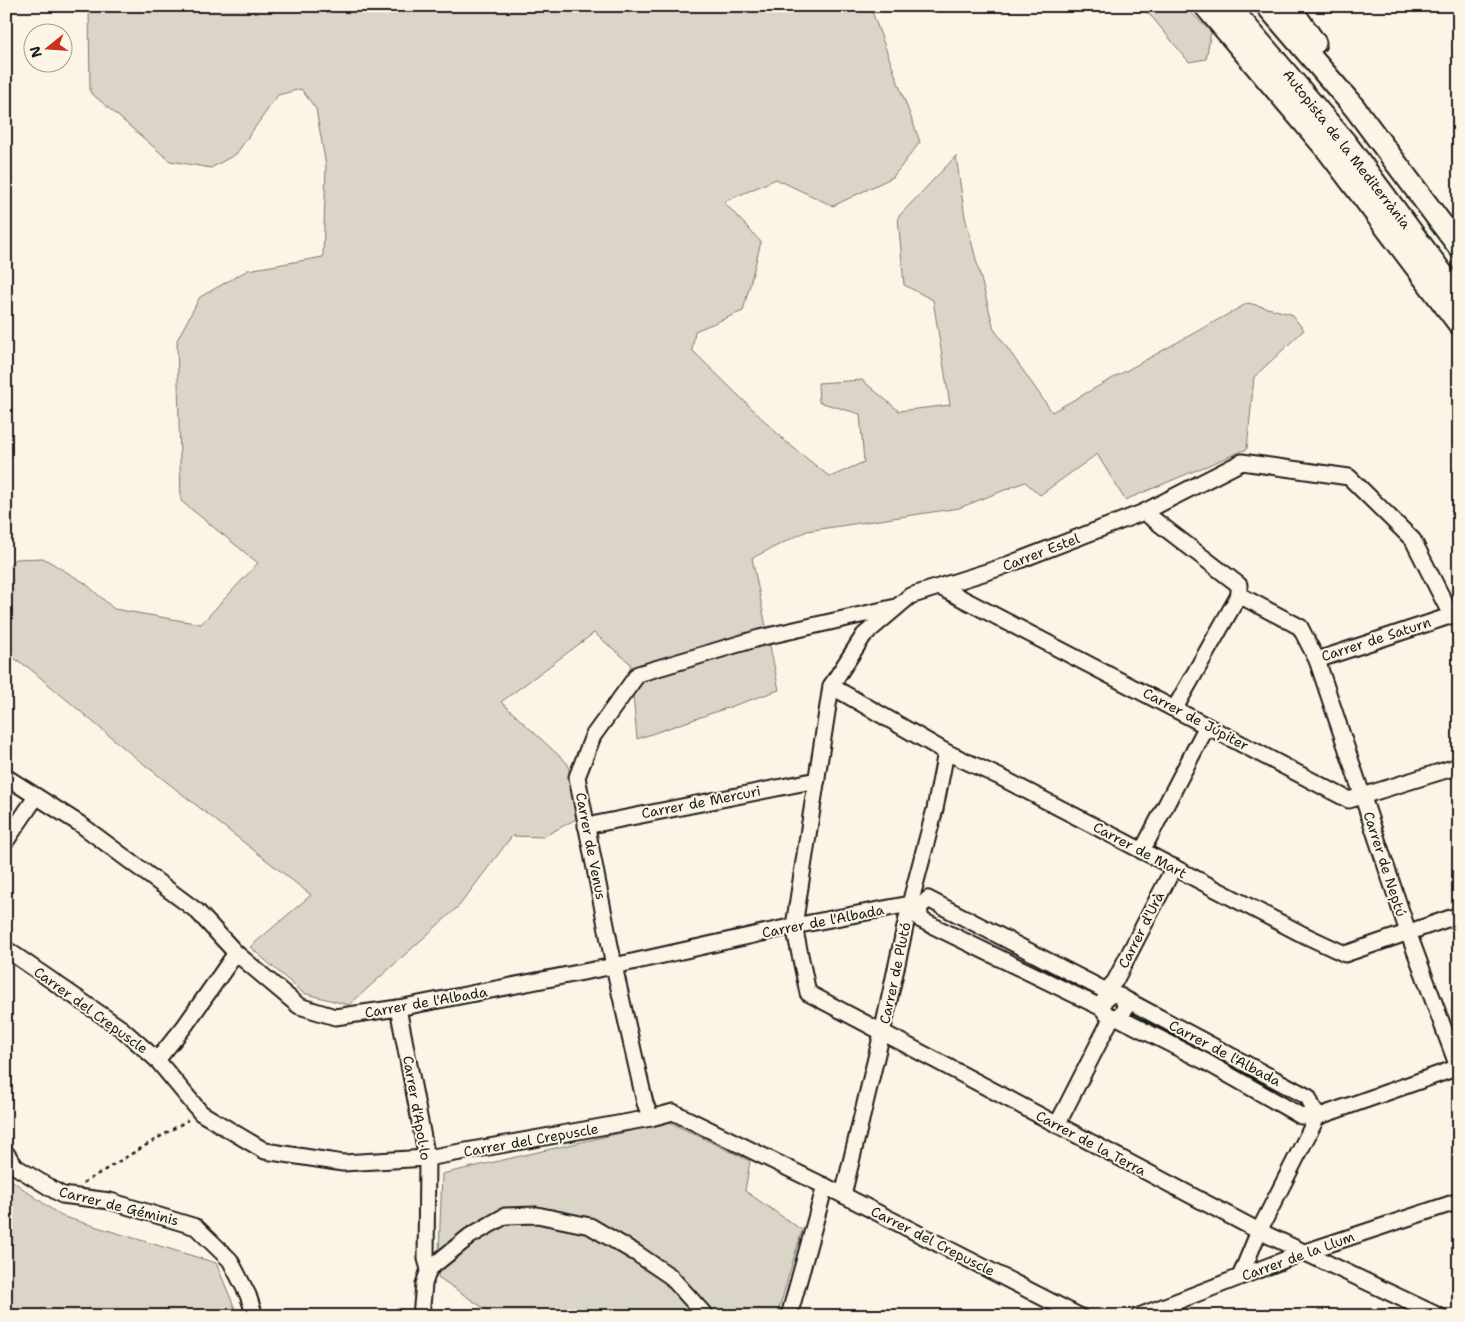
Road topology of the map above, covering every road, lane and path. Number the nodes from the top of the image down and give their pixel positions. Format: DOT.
graph roads {
  1 [pos="1205,6"];
  2 [pos="1229,6"];
  3 [pos="1267,6"];
  4 [pos="1289,6"];
  5 [pos="1399,165"];
  6 [pos="1459,247"];
  7 [pos="1459,296"];
  8 [pos="1459,324"];
  9 [pos="1144,512"];
  10 [pos="940,587"];
  11 [pos="1239,595"];
  12 [pos="898,606"];
  13 [pos="1455,614"];
  14 [pos="1317,660"];
  15 [pos="831,686"];
  16 [pos="1175,708"];
  17 [pos="1207,726"];
  18 [pos="946,752"];
  19 [pos="1459,766"];
  20 [pos="6,777"];
  21 [pos="817,780"];
  22 [pos="1363,796"];
  23 [pos="36,798"];
  24 [pos="586,826"];
  25 [pos="6,841"];
  26 [pos="1142,851"];
  27 [pos="1174,868"];
  28 [pos="914,906"];
  29 [pos="1459,915"];
  30 [pos="794,926"];
  31 [pos="1408,932"];
  32 [pos="6,949"];
  33 [pos="236,952"];
  34 [pos="614,966"];
  35 [pos="1113,994"];
  36 [pos="398,1008"];
  37 [pos="1110,1014"];
  38 [pos="882,1033"];
  39 [pos="158,1060"];
  40 [pos="1458,1067"];
  41 [pos="201,1113"];
  42 [pos="1317,1117"];
  43 [pos="651,1118"];
  44 [pos="1057,1125"];
  45 [pos="6,1153"];
  46 [pos="427,1158"];
  47 [pos="826,1186"];
  48 [pos="62,1195"];
  49 [pos="843,1195"];
  50 [pos="1459,1201"];
  51 [pos="1259,1230"];
  52 [pos="1305,1252"];
  53 [pos="430,1269"];
  54 [pos="1240,1277"];
  55 [pos="255,1316"];
  56 [pos="421,1316"];
  57 [pos="706,1316"];
  58 [pos="790,1316"];
  59 [pos="1079,1316"];
  60 [pos="1139,1316"];
  61 [pos="1439,1316"];
  1 -- 8 [label="highway"];
  2 -- 7 [label="highway, Autopista de la Mediterrània"];
  3 -- 5 [label="highway, Autopista de la Mediterrània"];
  4 -- 5 [label="highway"];
  5 -- 6 [label="highway, Autopista de la Mediterrània"];
  9 -- 10 [label="street, Carrer Estel"];
  9 -- 11 [label="street"];
  9 -- 13 [label="street, Carrer Estel"];
  10 -- 12 [label="street, Carrer Estel"];
  10 -- 16 [label="street, Carrer de Júpiter"];
  11 -- 14 [label="street, Carrer de Saturn"];
  11 -- 16 [label="street"];
  12 -- 15 [label="street, Carrer Estel"];
  12 -- 24 [label="street, Carrer de Venus"];
  13 -- 14 [label="street, Carrer de Saturn"];
  14 -- 22 [label="street, Carrer de Neptú"];
  15 -- 18 [label="street, Carrer de Mart"];
  15 -- 21 [label="street, Carrer Estel"];
  16 -- 17 [label="street, Carrer de Júpiter"];
  17 -- 22 [label="street, Carrer de Júpiter"];
  17 -- 26 [label="street"];
  18 -- 26 [label="street, Carrer de Mart"];
  18 -- 28 [label="street, Carrer de Plutó"];
  19 -- 22 [label="street, Carrer de Júpiter"];
  20 -- 23 [label="street, Carrer de l'Albada"];
  21 -- 24 [label="street, Carrer de Mercuri"];
  21 -- 30 [label="street, Carrer Estel"];
  22 -- 31 [label="street, Carrer de Neptú"];
  23 -- 25 [label="street"];
  23 -- 33 [label="street, Carrer de l'Albada"];
  24 -- 34 [label="street, Carrer de Venus"];
  26 -- 27 [label="street, Carrer de Mart"];
  27 -- 31 [label="street, Carrer de Mart"];
  27 -- 35 [label="street, Carrer d'Urà"];
  28 -- 30 [label="street, Carrer de l'Albada"];
  28 -- 35 [label="street, Carrer de l'Albada"];
  28 -- 37 [label="street, Carrer de l'Albada"];
  28 -- 38 [label="street, Carrer de Plutó"];
  29 -- 31 [label="street, Carrer de Mart"];
  30 -- 34 [label="street, Carrer de l'Albada"];
  30 -- 38 [label="street, Carrer de la Terra"];
  31 -- 40 [label="street, Carrer de Neptú"];
  32 -- 39 [label="street, Carrer del Crepuscle"];
  33 -- 36 [label="street, Carrer de l'Albada"];
  33 -- 39 [label="street"];
  34 -- 36 [label="street, Carrer de l'Albada"];
  34 -- 43 [label="street, Carrer de Venus"];
  35 -- 37 [label="street, Carrer d'Urà"];
  35 -- 37 [label="street"];
  35 -- 42 [label="street, Carrer de l'Albada"];
  36 -- 46 [label="street, Carrer d'Apol·lo"];
  37 -- 42 [label="street, Carrer de l'Albada"];
  37 -- 44 [label="street"];
  38 -- 44 [label="street, Carrer de la Terra"];
  38 -- 49 [label="street, Carrer de Plutó"];
  39 -- 41 [label="street, Carrer del Crepuscle"];
  40 -- 42 [label="street"];
  41 -- 46 [label="street, Carrer del Crepuscle"];
  41 -- 48 [label="path"];
  42 -- 51 [label="street"];
  43 -- 46 [label="street, Carrer del Crepuscle"];
  43 -- 47 [label="street, Carrer del Crepuscle"];
  44 -- 51 [label="street, Carrer de la Terra"];
  45 -- 48 [label="street, Carrer de Géminis"];
  46 -- 53 [label="street, Carrer d'Apol·lo"];
  47 -- 49 [label="street, Carrer del Crepuscle"];
  47 -- 58 [label="street"];
  48 -- 55 [label="street, Carrer de Géminis"];
  49 -- 59 [label="street, Carrer del Crepuscle"];
  50 -- 52 [label="street, Carrer de la Llum"];
  51 -- 52 [label="street, Carrer de la Terra"];
  51 -- 54 [label="street"];
  52 -- 54 [label="street, Carrer de la Llum"];
  52 -- 61 [label="street, Carrer de la Terra"];
  53 -- 56 [label="street"];
  53 -- 57 [label="street"];
  54 -- 60 [label="street, Carrer de la Llum"];
}
